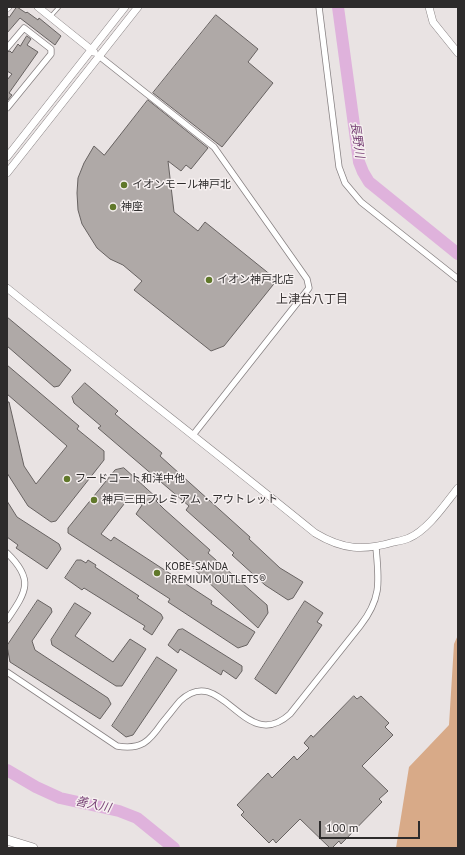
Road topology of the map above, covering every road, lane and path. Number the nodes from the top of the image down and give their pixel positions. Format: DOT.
graph roads {
  1 [pos="38,7"];
  2 [pos="59,7"];
  3 [pos="125,7"];
  4 [pos="138,7"];
  5 [pos="319,7"];
  6 [pos="429,7"];
  7 [pos="51,17"];
  8 [pos="7,48"];
  9 [pos="92,49"];
  10 [pos="458,53"];
  11 [pos="99,56"];
  12 [pos="7,108"];
  13 [pos="7,157"];
  14 [pos="7,173"];
  15 [pos="458,279"];
  16 [pos="7,288"];
  17 [pos="193,435"];
  18 [pos="458,488"];
  19 [pos="376,548"];
  20 [pos="7,553"];
  21 [pos="7,620"];
  22 [pos="7,672"];
  23 [pos="7,840"];
  24 [pos="32,848"];
  1 -- 7 [label="street"];
  2 -- 7 [label="lane"];
  3 -- 9 [label="street"];
  4 -- 11 [label="street"];
  5 -- 15 [label="street"];
  6 -- 10 [label="street"];
  7 -- 9 [label="street"];
  8 -- 12 [label="street"];
  9 -- 11 [label="street"];
  9 -- 13 [label="street"];
  11 -- 14 [label="street"];
  11 -- 17 [label="street"];
  16 -- 17 [label="street"];
  17 -- 19 [label="street"];
  18 -- 19 [label="street"];
  19 -- 22 [label="street"];
  20 -- 21 [label="street"];
  23 -- 24 [label="main road"];
}
